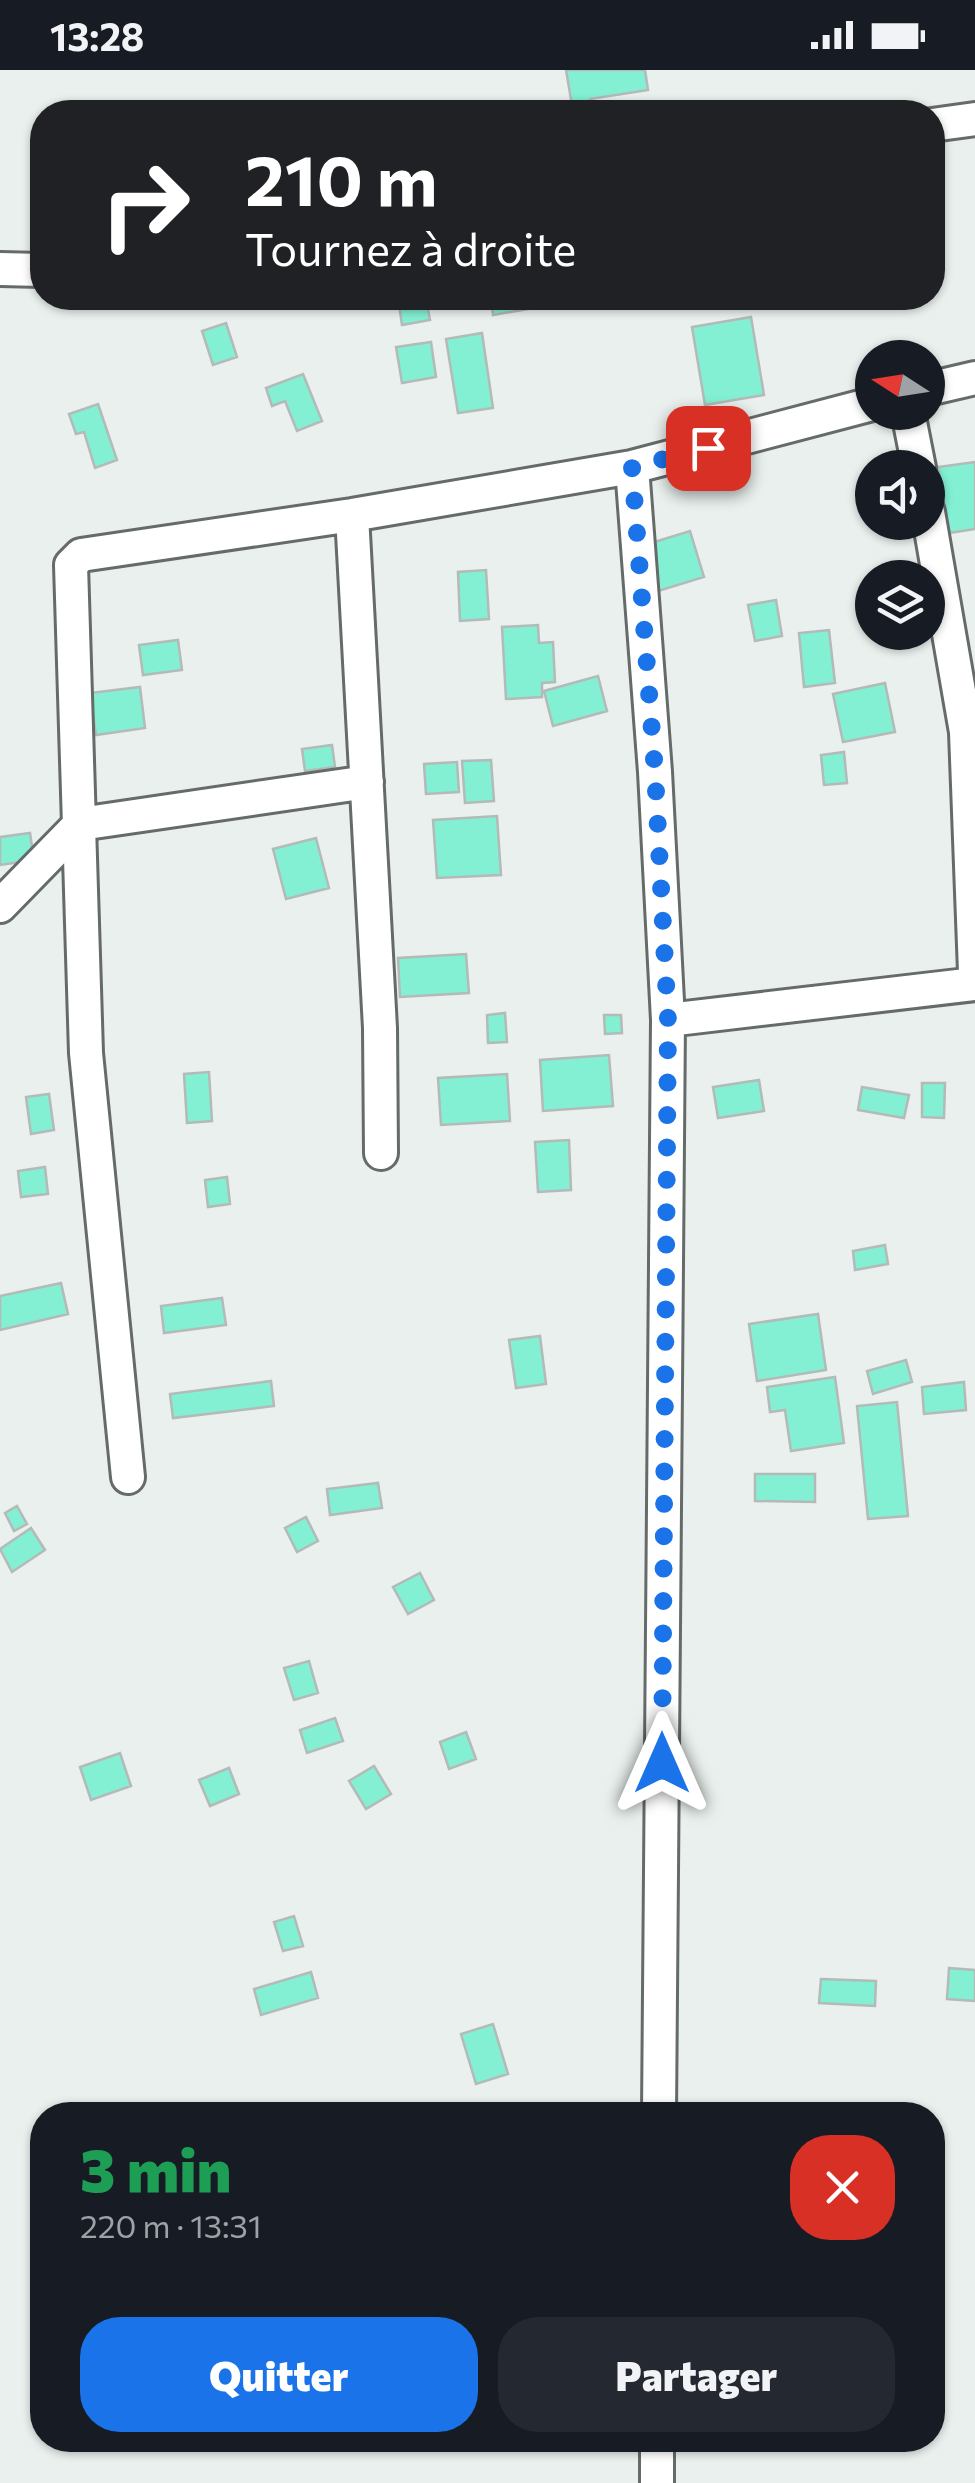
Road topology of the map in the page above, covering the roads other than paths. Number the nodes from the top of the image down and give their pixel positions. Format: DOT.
graph roads {
  1 [pos="975,119"];
  2 [pos="945,123"];
  3 [pos="0,269"];
  4 [pos="30,270"];
  5 [pos="975,378"];
  6 [pos="945,385"];
  7 [pos="855,408"];
  8 [pos="632,467"];
  9 [pos="352,515"];
  10 [pos="933,540"];
  11 [pos="970,732"];
  12 [pos="367,782"];
  13 [pos="80,824"];
  14 [pos="0,906"];
  15 [pos="975,972"];
  16 [pos="975,984"];
  17 [pos="668,1020"];
  18 [pos="381,1153"];
  19 [pos="128,1476"];
  20 [pos="660,2102"];
  21 [pos="657,2452"];
  22 [pos="657,2483"];
  1 -- 2 [label="street"];
  3 -- 4 [label="street"];
  5 -- 6 [label="street"];
  7 -- 8 [label="street"];
  8 -- 9 [label="street"];
  8 -- 17 [label="street"];
  9 -- 12 [label="street"];
  9 -- 13 [label="street"];
  10 -- 11 [label="street"];
  11 -- 15 [label="street"];
  12 -- 13 [label="street"];
  12 -- 18 [label="street"];
  13 -- 14 [label="street"];
  13 -- 19 [label="street"];
  16 -- 17 [label="street"];
  17 -- 20 [label="street"];
  21 -- 22 [label="street"];
}
